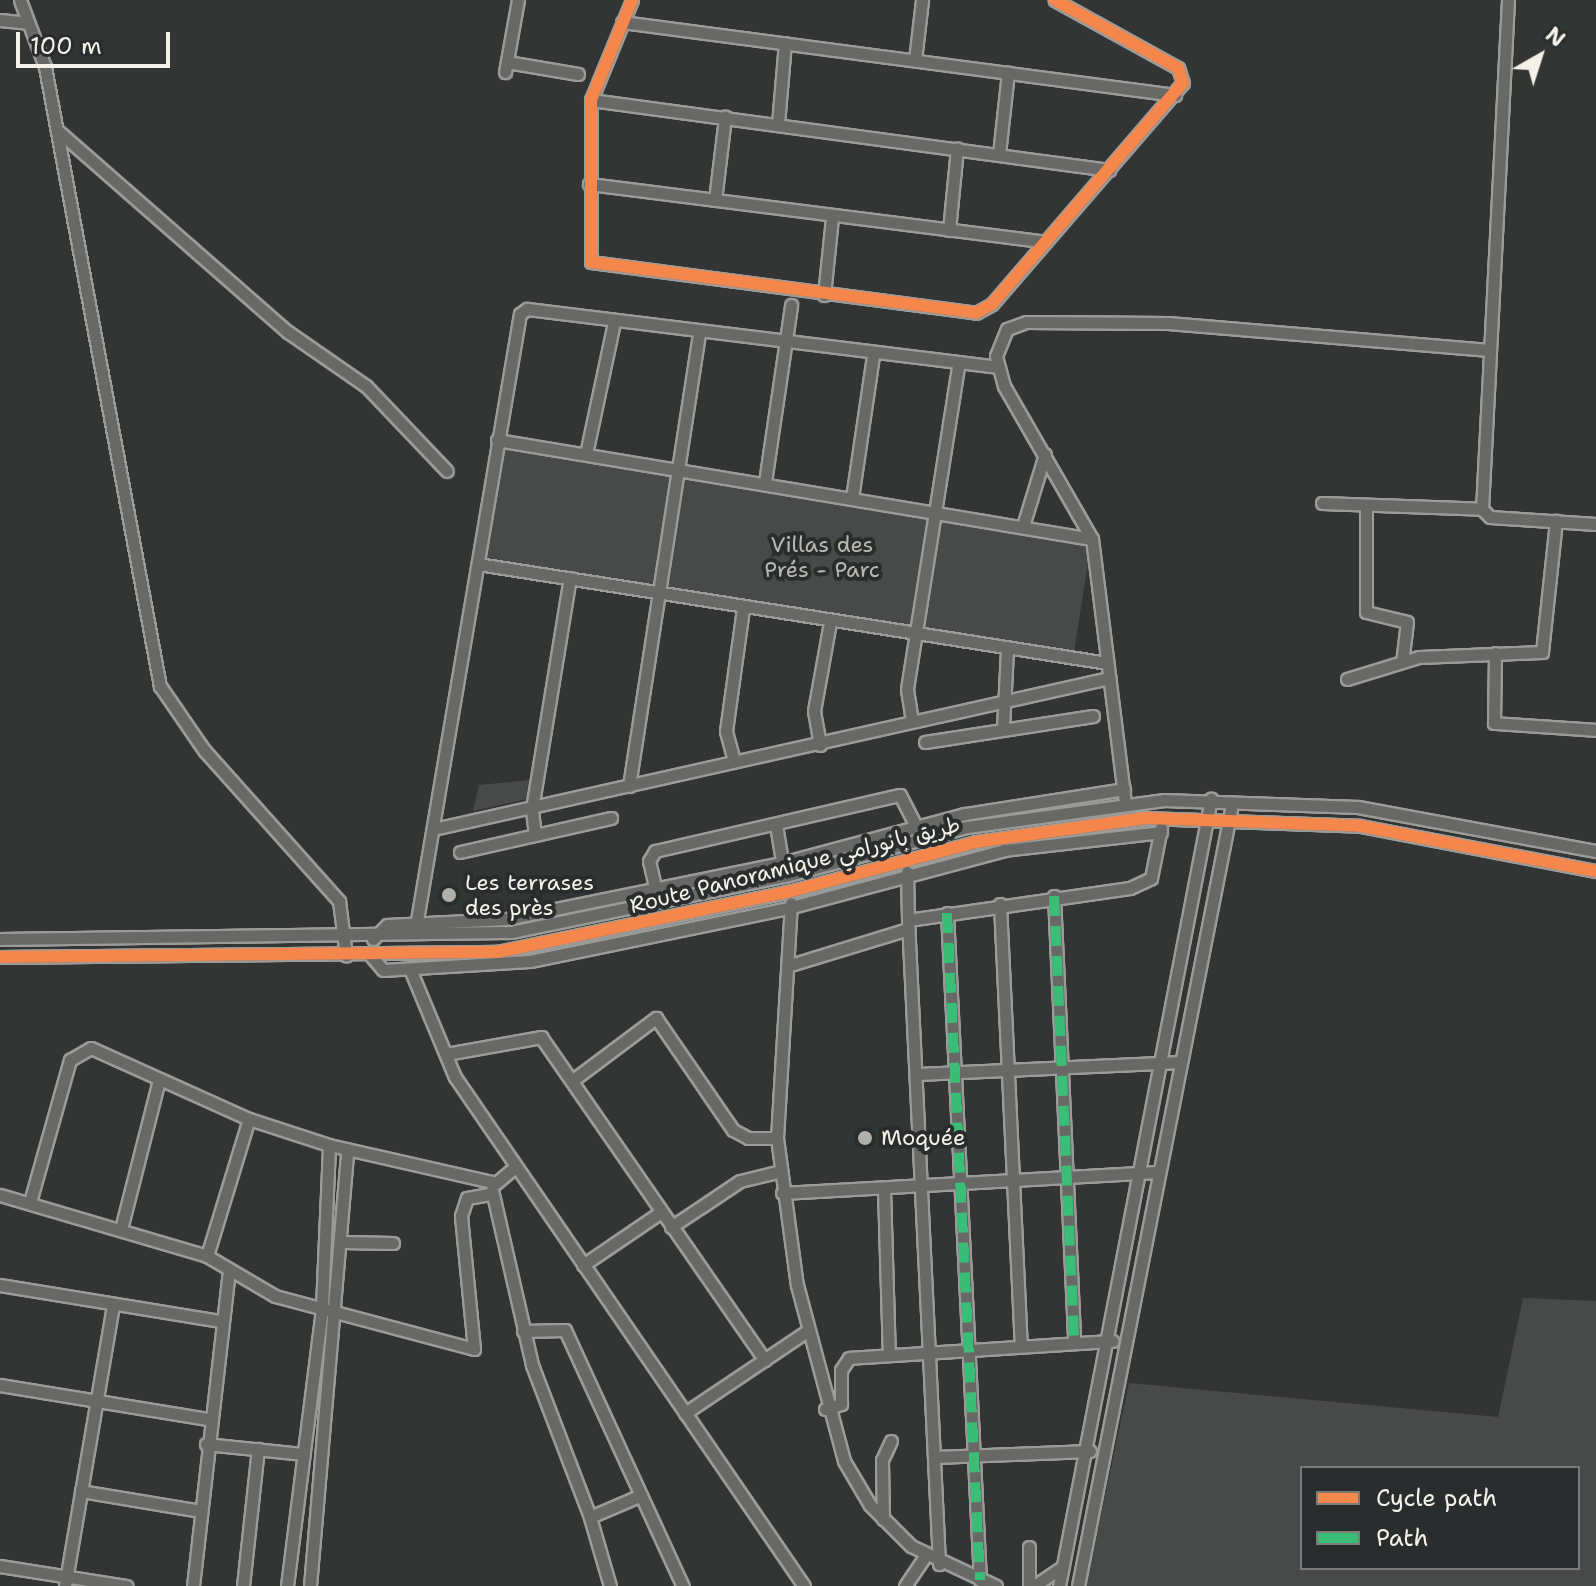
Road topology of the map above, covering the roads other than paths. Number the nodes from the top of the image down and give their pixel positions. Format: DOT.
graph roads {
  1 [pos="20,0"];
  2 [pos="518,0"];
  3 [pos="632,0"];
  4 [pos="922,0"];
  5 [pos="1055,0"];
  6 [pos="1508,0"];
  7 [pos="0,20"];
  8 [pos="622,22"];
  9 [pos="27,23"];
  10 [pos="785,43"];
  11 [pos="915,60"];
  12 [pos="1008,72"];
  13 [pos="578,74"];
  14 [pos="1175,95"];
  15 [pos="591,100"];
  16 [pos="725,117"];
  17 [pos="778,124"];
  18 [pos="57,130"];
  19 [pos="957,148"];
  20 [pos="999,154"];
  21 [pos="1109,170"];
  22 [pos="589,184"];
  23 [pos="715,200"];
  24 [pos="832,217"];
  25 [pos="949,230"];
  26 [pos="1045,242"];
  27 [pos="824,295"];
  28 [pos="791,305"];
  29 [pos="614,322"];
  30 [pos="699,333"];
  31 [pos="786,344"];
  32 [pos="1489,350"];
  33 [pos="873,356"];
  34 [pos="958,366"];
  35 [pos="997,367"];
  36 [pos="497,440"];
  37 [pos="586,454"];
  38 [pos="1045,454"];
  39 [pos="676,470"];
  40 [pos="447,471"];
  41 [pos="765,482"];
  42 [pos="852,498"];
  43 [pos="1322,503"];
  44 [pos="1366,505"];
  45 [pos="1482,509"];
  46 [pos="936,510"];
  47 [pos="1556,521"];
  48 [pos="1596,524"];
  49 [pos="1023,526"];
  50 [pos="1092,539"];
  51 [pos="478,564"];
  52 [pos="570,578"];
  53 [pos="655,592"];
  54 [pos="743,608"];
  55 [pos="830,622"];
  56 [pos="915,636"];
  57 [pos="1007,651"];
  58 [pos="1495,653"];
  59 [pos="1402,660"];
  60 [pos="1091,662"];
  61 [pos="1107,663"];
  62 [pos="1109,678"];
  63 [pos="1347,679"];
  64 [pos="1093,682"];
  65 [pos="1000,706"];
  66 [pos="1093,716"];
  67 [pos="912,721"];
  68 [pos="1003,729"];
  69 [pos="1596,730"];
  70 [pos="925,742"];
  71 [pos="820,745"];
  72 [pos="734,761"];
  73 [pos="629,786"];
  74 [pos="1124,789"];
  75 [pos="1211,799"];
  76 [pos="1233,799"];
  77 [pos="1125,803"];
  78 [pos="532,809"];
  79 [pos="1208,816"];
  80 [pos="1230,816"];
  81 [pos="1164,817"];
  82 [pos="611,818"];
  83 [pos="776,825"];
  84 [pos="915,825"];
  85 [pos="438,828"];
  86 [pos="1161,832"];
  87 [pos="535,835"];
  88 [pos="1596,851"];
  89 [pos="460,852"];
  90 [pos="782,863"];
  91 [pos="1596,871"];
  92 [pos="907,872"];
  93 [pos="785,876"];
  94 [pos="656,891"];
  95 [pos="788,892"];
  96 [pos="1054,896"];
  97 [pos="1000,904"];
  98 [pos="792,907"];
  99 [pos="947,913"];
  100 [pos="908,925"];
  101 [pos="416,926"];
  102 [pos="0,939"];
  103 [pos="346,939"];
  104 [pos="373,939"];
  105 [pos="346,956"];
  106 [pos="371,956"];
  107 [pos="0,957"];
  108 [pos="787,966"];
  109 [pos="410,969"];
  110 [pos="446,1054"];
  111 [pos="1157,1062"];
  112 [pos="1181,1062"];
  113 [pos="1061,1067"];
  114 [pos="1009,1069"];
  115 [pos="955,1072"];
  116 [pos="918,1074"];
  117 [pos="159,1080"];
  118 [pos="573,1080"];
  119 [pos="249,1119"];
  120 [pos="777,1138"];
  121 [pos="329,1145"];
  122 [pos="347,1150"];
  123 [pos="514,1168"];
  124 [pos="781,1171"];
  125 [pos="1156,1172"];
  126 [pos="1136,1173"];
  127 [pos="1069,1176"];
  128 [pos="1014,1179"];
  129 [pos="496,1183"];
  130 [pos="961,1184"];
  131 [pos="920,1188"];
  132 [pos="884,1190"];
  133 [pos="782,1193"];
  134 [pos="490,1194"];
  135 [pos="0,1195"];
  136 [pos="30,1202"];
  137 [pos="661,1212"];
  138 [pos="671,1227"];
  139 [pos="121,1229"];
  140 [pos="341,1242"];
  141 [pos="393,1243"];
  142 [pos="207,1256"];
  143 [pos="583,1265"];
  144 [pos="229,1271"];
  145 [pos="0,1285"];
  146 [pos="113,1304"];
  147 [pos="322,1307"];
  148 [pos="337,1311"];
  149 [pos="220,1321"];
  150 [pos="523,1331"];
  151 [pos="807,1331"];
  152 [pos="1125,1340"];
  153 [pos="1074,1341"];
  154 [pos="1106,1341"];
  155 [pos="1021,1345"];
  156 [pos="969,1347"];
  157 [pos="931,1350"];
  158 [pos="889,1354"];
  159 [pos="765,1360"];
  160 [pos="0,1385"];
  161 [pos="96,1401"];
  162 [pos="825,1409"];
  163 [pos="685,1413"];
  164 [pos="208,1419"];
  165 [pos="891,1441"];
  166 [pos="206,1444"];
  167 [pos="258,1449"];
  168 [pos="1101,1450"];
  169 [pos="1083,1451"];
  170 [pos="303,1454"];
  171 [pos="935,1457"];
  172 [pos="973,1457"];
  173 [pos="81,1491"];
  174 [pos="639,1496"];
  175 [pos="201,1511"];
  176 [pos="590,1517"];
  177 [pos="883,1519"];
  178 [pos="1029,1547"];
  179 [pos="925,1556"];
  180 [pos="939,1564"];
  181 [pos="0,1566"];
  182 [pos="1063,1566"];
  183 [pos="980,1580"];
  184 [pos="66,1581"];
  185 [pos="126,1586"];
  186 [pos="193,1586"];
  187 [pos="243,1586"];
  188 [pos="287,1586"];
  189 [pos="310,1586"];
  190 [pos="610,1586"];
  191 [pos="683,1586"];
  192 [pos="804,1586"];
  193 [pos="905,1586"];
  194 [pos="996,1586"];
  195 [pos="1031,1586"];
  196 [pos="1059,1586"];
  197 [pos="1078,1586"];
  1 -- 9 [label="street"];
  2 -- 13 [label="street"];
  3 -- 8 [label="street"];
  4 -- 11 [label="street"];
  5 -- 14 [label="street"];
  6 -- 32 [label="street"];
  7 -- 9 [label="street"];
  8 -- 10 [label="street"];
  8 -- 15 [label="street"];
  9 -- 18 [label="street"];
  10 -- 11 [label="street"];
  10 -- 17 [label="street"];
  11 -- 12 [label="street"];
  12 -- 14 [label="street"];
  12 -- 20 [label="street"];
  14 -- 21 [label="street"];
  15 -- 16 [label="street"];
  15 -- 22 [label="street"];
  16 -- 17 [label="street"];
  16 -- 23 [label="street"];
  17 -- 19 [label="street"];
  18 -- 40 [label="street"];
  18 -- 103 [label="street"];
  19 -- 20 [label="street"];
  19 -- 25 [label="street"];
  20 -- 21 [label="street"];
  21 -- 26 [label="street"];
  22 -- 23 [label="street"];
  22 -- 27 [label="street"];
  23 -- 24 [label="street"];
  24 -- 25 [label="street"];
  24 -- 27 [label="street"];
  25 -- 26 [label="street"];
  26 -- 27 [label="street"];
  28 -- 31 [label="street"];
  29 -- 30 [label="street"];
  29 -- 36 [label="street"];
  29 -- 37 [label="street"];
  30 -- 31 [label="street"];
  30 -- 39 [label="street"];
  31 -- 33 [label="street"];
  31 -- 41 [label="street"];
  32 -- 35 [label="street"];
  32 -- 45 [label="street"];
  33 -- 34 [label="street"];
  33 -- 42 [label="street"];
  34 -- 35 [label="street"];
  34 -- 46 [label="street"];
  35 -- 38 [label="street"];
  36 -- 37 [label="street"];
  36 -- 51 [label="street"];
  37 -- 39 [label="street"];
  38 -- 49 [label="street"];
  38 -- 50 [label="street"];
  39 -- 41 [label="street"];
  39 -- 53 [label="street"];
  41 -- 42 [label="street"];
  42 -- 46 [label="street"];
  43 -- 44 [label="street"];
  44 -- 45 [label="street"];
  44 -- 59 [label="street"];
  45 -- 47 [label="street"];
  46 -- 49 [label="street"];
  46 -- 56 [label="street"];
  47 -- 48 [label="street"];
  47 -- 58 [label="street"];
  49 -- 50 [label="street"];
  50 -- 61 [label="street"];
  51 -- 52 [label="street"];
  51 -- 85 [label="street"];
  52 -- 53 [label="street"];
  52 -- 78 [label="street"];
  53 -- 54 [label="street"];
  53 -- 73 [label="street"];
  54 -- 55 [label="street"];
  54 -- 72 [label="street"];
  55 -- 56 [label="street"];
  55 -- 71 [label="street"];
  56 -- 57 [label="street"];
  56 -- 67 [label="street"];
  57 -- 60 [label="street"];
  57 -- 65 [label="street"];
  58 -- 59 [label="street"];
  58 -- 69 [label="street"];
  59 -- 63 [label="street"];
  60 -- 61 [label="street"];
  60 -- 64 [label="street"];
  61 -- 62 [label="street"];
  62 -- 64 [label="street"];
  62 -- 74 [label="street"];
  64 -- 65 [label="street"];
  65 -- 67 [label="street"];
  65 -- 68 [label="street"];
  66 -- 68 [label="street"];
  67 -- 71 [label="street"];
  68 -- 70 [label="street"];
  71 -- 72 [label="street"];
  72 -- 73 [label="street"];
  73 -- 78 [label="street"];
  74 -- 77 [label="street"];
  74 -- 84 [label="street"];
  75 -- 76 [label="street, Route Panoramique طريق بانورامي"];
  75 -- 77 [label="street, Route Panoramique طريق بانورامي"];
  75 -- 79 [label="street"];
  76 -- 80 [label="street"];
  76 -- 88 [label="street, Route Panoramique طريق بانورامي"];
  77 -- 93 [label="street, Route Panoramique طريق بانورامي"];
  78 -- 85 [label="street"];
  78 -- 87 [label="street"];
  79 -- 80 [label="street, Route Panoramique طريق بانورامي"];
  79 -- 81 [label="street, Route Panoramique طريق بانورامي"];
  79 -- 111 [label="street"];
  80 -- 91 [label="street, Route Panoramique طريق بانورامي"];
  80 -- 112 [label="street"];
  81 -- 86 [label="street"];
  81 -- 95 [label="street, Route Panoramique طريق بانورامي"];
  82 -- 87 [label="street"];
  83 -- 84 [label="street"];
  83 -- 90 [label="street"];
  83 -- 94 [label="street"];
  84 -- 90 [label="street"];
  85 -- 101 [label="street"];
  86 -- 92 [label="street"];
  86 -- 96 [label="street"];
  87 -- 89 [label="street"];
  90 -- 93 [label="street"];
  90 -- 94 [label="street"];
  92 -- 98 [label="street"];
  92 -- 100 [label="street"];
  93 -- 95 [label="street"];
  93 -- 104 [label="street, Route Panoramique طريق بانورامي"];
  94 -- 101 [label="street"];
  95 -- 98 [label="street"];
  95 -- 106 [label="street, Route Panoramique طريق بانورامي"];
  96 -- 97 [label="street"];
  96 -- 113 [label="street"];
  97 -- 99 [label="street"];
  97 -- 114 [label="street"];
  98 -- 108 [label="street"];
  98 -- 109 [label="street"];
  99 -- 100 [label="street"];
  99 -- 115 [label="street"];
  100 -- 108 [label="street"];
  100 -- 116 [label="street"];
  101 -- 104 [label="street"];
  102 -- 103 [label="street, Route Panoramique طريق بانورامي"];
  103 -- 104 [label="street, Route Panoramique طريق بانورامي"];
  103 -- 105 [label="street"];
  105 -- 106 [label="street, Route Panoramique طريق بانورامي"];
  105 -- 107 [label="street, Route Panoramique طريق بانورامي"];
  106 -- 109 [label="street"];
  108 -- 120 [label="street"];
  109 -- 110 [label="street"];
  110 -- 118 [label="street"];
  110 -- 123 [label="street"];
  111 -- 112 [label="street"];
  111 -- 113 [label="street"];
  111 -- 126 [label="street"];
  112 -- 125 [label="street"];
  113 -- 114 [label="street"];
  113 -- 127 [label="street"];
  114 -- 115 [label="street"];
  114 -- 128 [label="street"];
  115 -- 116 [label="street"];
  115 -- 130 [label="street"];
  116 -- 131 [label="street"];
  117 -- 119 [label="street"];
  117 -- 136 [label="street"];
  117 -- 139 [label="street"];
  118 -- 120 [label="street"];
  118 -- 137 [label="street"];
  119 -- 121 [label="street"];
  119 -- 142 [label="street"];
  120 -- 124 [label="street"];
  121 -- 122 [label="street"];
  121 -- 147 [label="street"];
  122 -- 129 [label="street"];
  122 -- 140 [label="street"];
  123 -- 129 [label="street"];
  123 -- 143 [label="street"];
  124 -- 133 [label="street"];
  124 -- 138 [label="street"];
  125 -- 126 [label="street"];
  125 -- 152 [label="street"];
  126 -- 127 [label="street"];
  126 -- 154 [label="street"];
  127 -- 128 [label="street"];
  127 -- 153 [label="street"];
  128 -- 130 [label="street"];
  128 -- 155 [label="street"];
  129 -- 134 [label="street"];
  130 -- 131 [label="street"];
  130 -- 156 [label="street"];
  131 -- 132 [label="street"];
  131 -- 157 [label="street"];
  132 -- 133 [label="street"];
  132 -- 158 [label="street"];
  133 -- 151 [label="street"];
  134 -- 148 [label="street"];
  134 -- 150 [label="street"];
  135 -- 136 [label="street"];
  136 -- 139 [label="street"];
  137 -- 138 [label="street"];
  137 -- 143 [label="street"];
  138 -- 159 [label="street"];
  139 -- 142 [label="street"];
  140 -- 141 [label="street"];
  140 -- 148 [label="street"];
  142 -- 144 [label="street"];
  143 -- 163 [label="street"];
  144 -- 147 [label="street"];
  144 -- 149 [label="street"];
  145 -- 146 [label="street"];
  146 -- 149 [label="street"];
  146 -- 161 [label="street"];
  147 -- 148 [label="street"];
  147 -- 170 [label="street"];
  148 -- 189 [label="street"];
  149 -- 164 [label="street"];
  150 -- 174 [label="street"];
  150 -- 176 [label="street"];
  151 -- 159 [label="street"];
  151 -- 162 [label="street"];
  152 -- 154 [label="street"];
  152 -- 168 [label="street"];
  153 -- 154 [label="street"];
  153 -- 155 [label="street"];
  154 -- 169 [label="street"];
  155 -- 156 [label="street"];
  156 -- 157 [label="street"];
  156 -- 172 [label="street"];
  157 -- 158 [label="street"];
  157 -- 171 [label="street"];
  158 -- 162 [label="street"];
  159 -- 163 [label="street"];
  160 -- 161 [label="street"];
  161 -- 164 [label="street"];
  161 -- 173 [label="street"];
  162 -- 177 [label="street"];
  163 -- 192 [label="street"];
  164 -- 166 [label="street"];
  165 -- 177 [label="street"];
  166 -- 167 [label="street"];
  166 -- 175 [label="street"];
  167 -- 170 [label="street"];
  167 -- 187 [label="street"];
  168 -- 169 [label="street"];
  168 -- 197 [label="street"];
  169 -- 172 [label="street"];
  169 -- 182 [label="street"];
  170 -- 188 [label="street"];
  171 -- 172 [label="street"];
  171 -- 180 [label="street"];
  172 -- 183 [label="street"];
  173 -- 175 [label="street"];
  173 -- 184 [label="street"];
  174 -- 176 [label="street"];
  174 -- 191 [label="street"];
  175 -- 186 [label="street"];
  176 -- 190 [label="street"];
  177 -- 179 [label="street"];
  178 -- 195 [label="street"];
  179 -- 180 [label="street"];
  179 -- 193 [label="street"];
  180 -- 183 [label="street"];
  181 -- 184 [label="street"];
  182 -- 195 [label="street"];
  182 -- 196 [label="street"];
  183 -- 194 [label="street"];
  184 -- 185 [label="street"];
}
